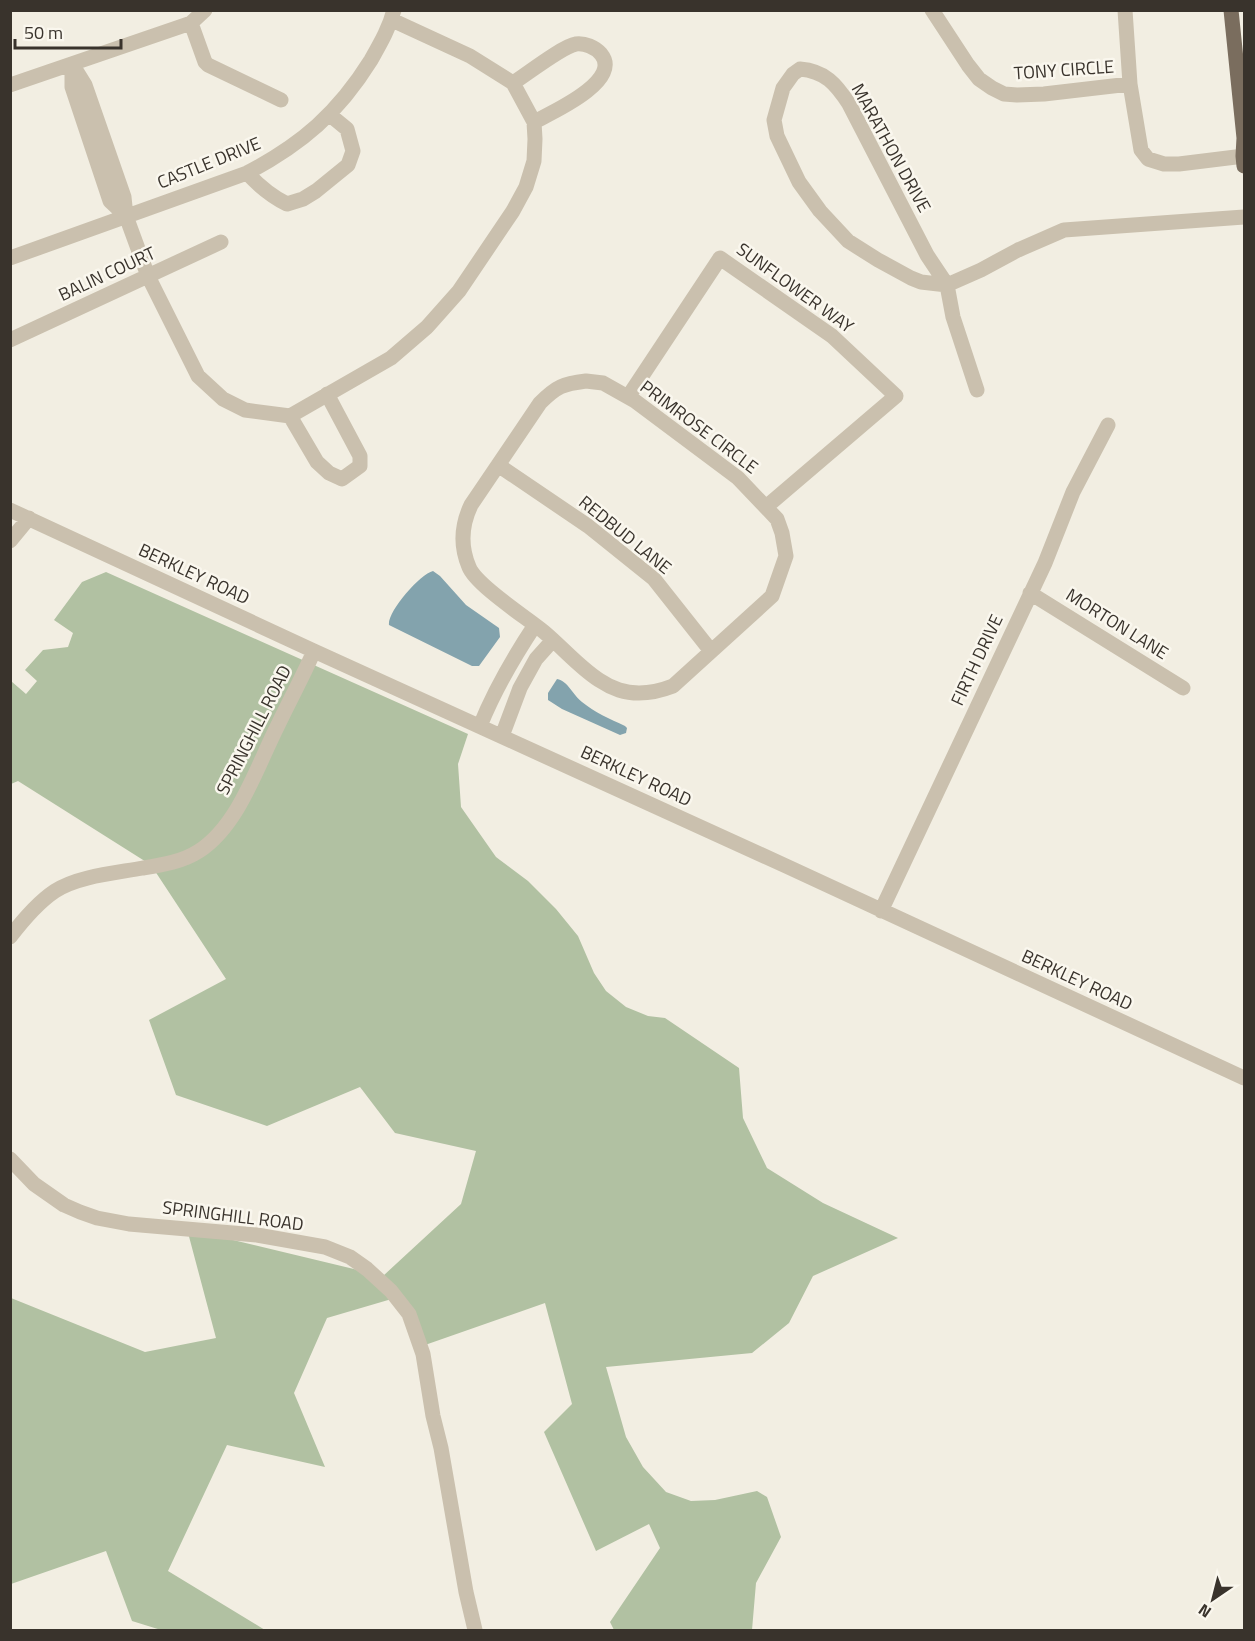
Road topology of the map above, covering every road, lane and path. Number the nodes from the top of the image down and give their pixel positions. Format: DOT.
graph roads {
  1 [pos="205,10"];
  2 [pos="932,10"];
  3 [pos="1125,10"];
  4 [pos="1231,10"];
  5 [pos="393,15"];
  6 [pos="191,23"];
  7 [pos="72,64"];
  8 [pos="513,83"];
  9 [pos="1131,84"];
  10 [pos="10,85"];
  11 [pos="281,100"];
  12 [pos="330,115"];
  13 [pos="534,123"];
  14 [pos="1244,159"];
  15 [pos="247,173"];
  16 [pos="126,216"];
  17 [pos="1245,217"];
  18 [pos="221,242"];
  19 [pos="10,258"];
  20 [pos="148,276"];
  21 [pos="947,285"];
  22 [pos="10,340"];
  23 [pos="977,390"];
  24 [pos="327,394"];
  25 [pos="628,397"];
  26 [pos="290,416"];
  27 [pos="1108,425"];
  28 [pos="498,465"];
  29 [pos="766,507"];
  30 [pos="10,510"];
  31 [pos="29,518"];
  32 [pos="10,541"];
  33 [pos="1030,593"];
  34 [pos="535,625"];
  35 [pos="553,640"];
  36 [pos="314,651"];
  37 [pos="711,651"];
  38 [pos="1183,688"];
  39 [pos="480,726"];
  40 [pos="502,736"];
  41 [pos="881,911"];
  42 [pos="10,937"];
  43 [pos="1245,1078"];
  44 [pos="10,1159"];
  45 [pos="475,1630"];
  1 -- 6 [label="street"];
  2 -- 9 [label="street, TONY CIRCLE"];
  3 -- 9 [label="street, TONY CIRCLE"];
  4 -- 14 [label="main road"];
  5 -- 8 [label="street"];
  5 -- 12 [label="street, CASTLE DRIVE"];
  6 -- 7 [label="street"];
  6 -- 11 [label="street"];
  7 -- 10 [label="street"];
  7 -- 16 [label="street"];
  8 -- 13 [label="street"];
  8 -- 13 [label="street"];
  9 -- 14 [label="street, TONY CIRCLE"];
  12 -- 15 [label="street, CASTLE DRIVE"];
  12 -- 15 [label="street"];
  13 -- 24 [label="street"];
  15 -- 16 [label="street, CASTLE DRIVE"];
  16 -- 19 [label="street, CASTLE DRIVE"];
  16 -- 20 [label="street"];
  17 -- 21 [label="street"];
  18 -- 20 [label="street, BALIN COURT"];
  20 -- 22 [label="street, BALIN COURT"];
  20 -- 26 [label="street"];
  21 -- 21 [label="street, MARATHON DRIVE"];
  21 -- 23 [label="street, MARATHON DRIVE"];
  24 -- 26 [label="street"];
  24 -- 26 [label="street"];
  25 -- 28 [label="street, PRIMROSE CIRCLE"];
  25 -- 29 [label="street, PRIMROSE CIRCLE"];
  25 -- 29 [label="street, SUNFLOWER WAY"];
  27 -- 33 [label="street, FIRTH DRIVE"];
  28 -- 34 [label="street, PRIMROSE CIRCLE"];
  28 -- 37 [label="street, REDBUD LANE"];
  29 -- 37 [label="street, PRIMROSE CIRCLE"];
  30 -- 31 [label="street, BERKLEY ROAD"];
  31 -- 32 [label="street"];
  31 -- 36 [label="street, BERKLEY ROAD"];
  33 -- 38 [label="street, MORTON LANE"];
  33 -- 41 [label="street, FIRTH DRIVE"];
  34 -- 35 [label="street, PRIMROSE CIRCLE"];
  34 -- 39 [label="street"];
  35 -- 37 [label="street, PRIMROSE CIRCLE"];
  35 -- 40 [label="street"];
  36 -- 39 [label="street, BERKLEY ROAD"];
  36 -- 42 [label="street, SPRINGHILL ROAD"];
  39 -- 40 [label="street, BERKLEY ROAD"];
  40 -- 41 [label="street, BERKLEY ROAD"];
  41 -- 43 [label="street, BERKLEY ROAD"];
  44 -- 45 [label="street, SPRINGHILL ROAD"];
}
